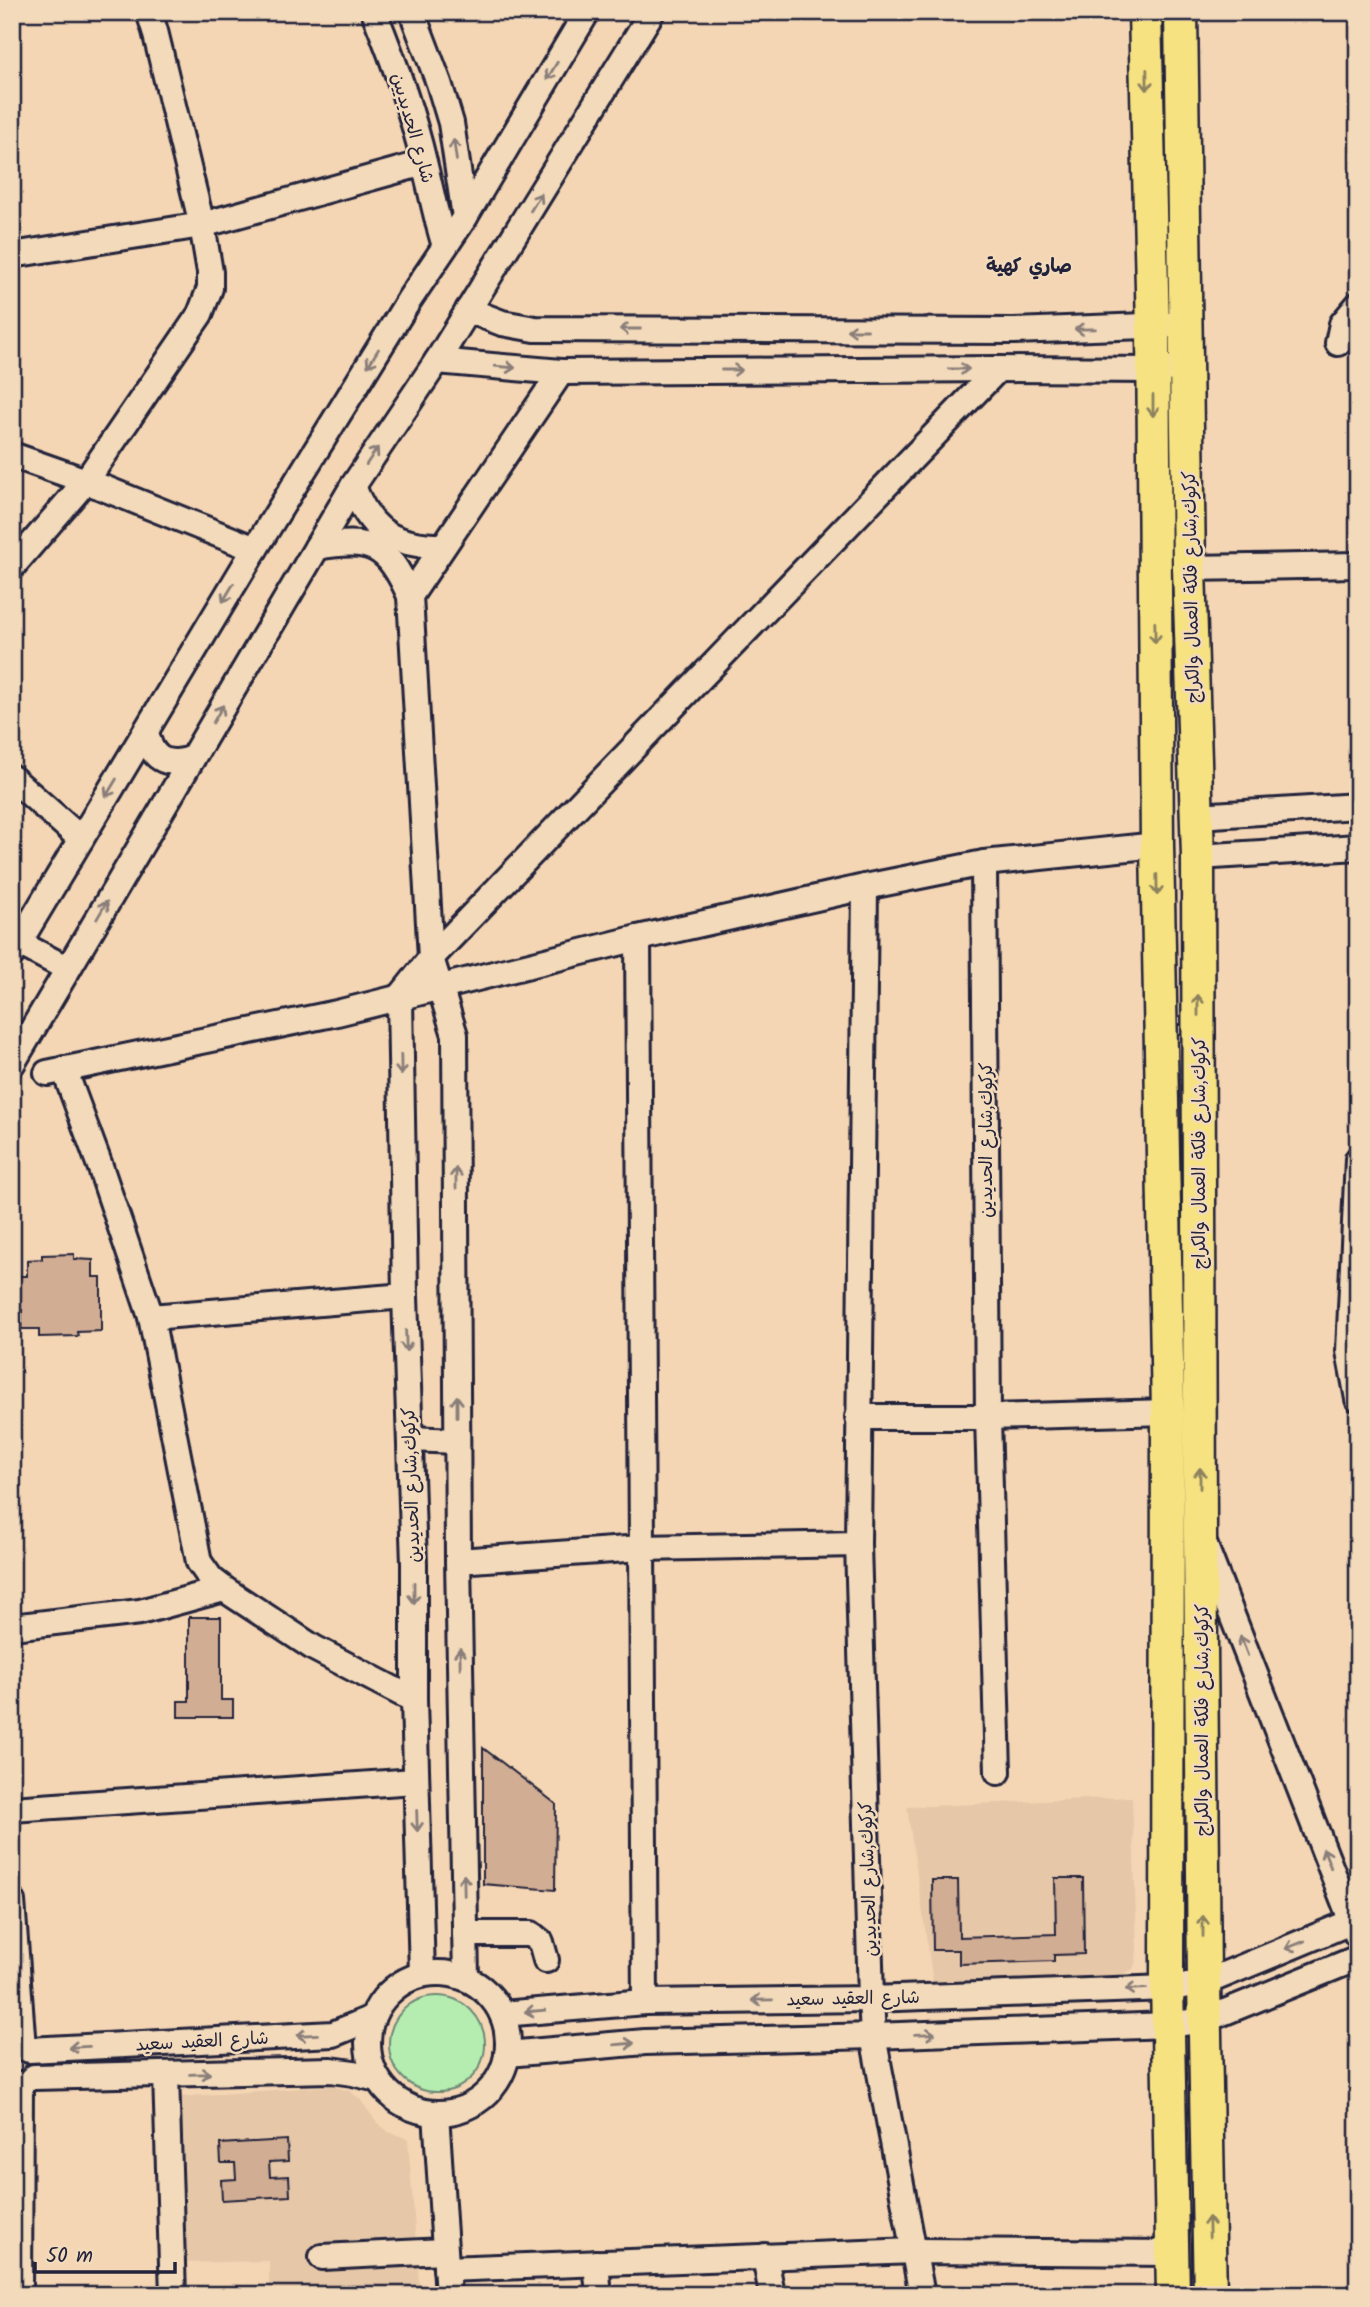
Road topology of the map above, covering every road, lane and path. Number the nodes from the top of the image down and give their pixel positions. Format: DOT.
graph roads {
  1 [pos="149,12"];
  2 [pos="374,12"];
  3 [pos="412,12"];
  4 [pos="587,12"];
  5 [pos="652,12"];
  6 [pos="1145,12"];
  7 [pos="1181,12"];
  8 [pos="424,163"];
  9 [pos="465,217"];
  10 [pos="202,225"];
  11 [pos="445,246"];
  12 [pos="12,255"];
  13 [pos="1358,305"];
  14 [pos="468,310"];
  15 [pos="1187,324"];
  16 [pos="1153,328"];
  17 [pos="1338,343"];
  18 [pos="437,360"];
  19 [pos="1187,367"];
  20 [pos="998,369"];
  21 [pos="1153,370"];
  22 [pos="561,372"];
  23 [pos="12,455"];
  24 [pos="86,481"];
  25 [pos="352,486"];
  26 [pos="317,547"];
  27 [pos="443,547"];
  28 [pos="255,548"];
  29 [pos="1358,565"];
  30 [pos="12,567"];
  31 [pos="1189,568"];
  32 [pos="410,596"];
  33 [pos="146,731"];
  34 [pos="192,759"];
  35 [pos="12,778"];
  36 [pos="1358,806"];
  37 [pos="1197,817"];
  38 [pos="81,839"];
  39 [pos="1157,845"];
  40 [pos="1358,847"];
  41 [pos="1198,857"];
  42 [pos="984,863"];
  43 [pos="865,887"];
  44 [pos="638,937"];
  45 [pos="15,948"];
  46 [pos="431,958"];
  47 [pos="68,969"];
  48 [pos="440,986"];
  49 [pos="400,997"];
  50 [pos="12,1064"];
  51 [pos="1358,1159"];
  52 [pos="405,1296"];
  53 [pos="151,1317"];
  54 [pos="1354,1350"];
  55 [pos="1357,1394"];
  56 [pos="1168,1412"];
  57 [pos="858,1417"];
  58 [pos="988,1418"];
  59 [pos="410,1439"];
  60 [pos="457,1441"];
  61 [pos="1200,1534"];
  62 [pos="858,1544"];
  63 [pos="640,1548"];
  64 [pos="458,1561"];
  65 [pos="224,1589"];
  66 [pos="12,1627"];
  67 [pos="414,1700"];
  68 [pos="998,1772"];
  69 [pos="415,1781"];
  70 [pos="12,1809"];
  71 [pos="12,1901"];
  72 [pos="1356,1926"];
  73 [pos="465,1934"];
  74 [pos="1358,1958"];
  75 [pos="546,1960"];
  76 [pos="422,1974"];
  77 [pos="466,1978"];
  78 [pos="1204,1983"];
  79 [pos="1167,1987"];
  80 [pos="871,1999"];
  81 [pos="645,2002"];
  82 [pos="502,2014"];
  83 [pos="372,2018"];
  84 [pos="1205,2020"];
  85 [pos="1168,2025"];
  86 [pos="873,2036"];
  87 [pos="21,2049"];
  88 [pos="507,2054"];
  89 [pos="166,2075"];
  90 [pos="377,2079"];
  91 [pos="22,2082"];
  92 [pos="436,2113"];
  93 [pos="914,2251"];
  94 [pos="1172,2253"];
  95 [pos="765,2256"];
  96 [pos="322,2257"];
  97 [pos="15,2258"];
  98 [pos="445,2260"];
  99 [pos="596,2263"];
  100 [pos="19,2295"];
  101 [pos="173,2295"];
  102 [pos="448,2295"];
  103 [pos="599,2295"];
  104 [pos="772,2295"];
  105 [pos="922,2295"];
  106 [pos="1173,2295"];
  107 [pos="1210,2295"];
  1 -- 10 [label="street"];
  2 -- 8 [label="street, شارع الحديديين"];
  9 -- 3 [label="street, شارع الحديديين, one-way"];
  4 -- 9 [label="street, one-way"];
  14 -- 5 [label="street, one-way"];
  6 -- 16 [label="main road, كركوك,شارع فلكة العمال والكراج, one-way"];
  7 -- 15 [label="main road, كركوك,شارع فلكة العمال والكراج"];
  8 -- 10 [label="street"];
  8 -- 11 [label="street, شارع الحديديين"];
  9 -- 11 [label="street"];
  10 -- 12 [label="street"];
  10 -- 24 [label="street"];
  11 -- 28 [label="street, one-way"];
  13 -- 17 [label="street"];
  16 -- 14 [label="street, one-way"];
  14 -- 18 [label="street"];
  15 -- 16 [label="street"];
  15 -- 19 [label="main road, كركوك,شارع فلكة العمال والكراج"];
  16 -- 21 [label="main road, كركوك,شارع فلكة العمال والكراج"];
  18 -- 22 [label="street, one-way"];
  25 -- 18 [label="street, one-way"];
  19 -- 21 [label="street"];
  19 -- 31 [label="main road, كركوك,شارع فلكة العمال والكراج"];
  20 -- 21 [label="street"];
  22 -- 20 [label="street, one-way"];
  20 -- 46 [label="street"];
  21 -- 39 [label="main road, كركوك,شارع فلكة العمال والكراج, one-way"];
  22 -- 27 [label="street"];
  23 -- 24 [label="street"];
  24 -- 28 [label="street"];
  24 -- 30 [label="street"];
  25 -- 26 [label="street"];
  25 -- 27 [label="street"];
  26 -- 32 [label="street"];
  34 -- 26 [label="street, one-way"];
  27 -- 32 [label="street"];
  28 -- 33 [label="street, one-way"];
  29 -- 31 [label="street"];
  31 -- 37 [label="main road, كركوك,شارع فلكة العمال والكراج"];
  32 -- 46 [label="street"];
  33 -- 34 [label="street"];
  33 -- 38 [label="street, one-way"];
  47 -- 34 [label="street, one-way"];
  35 -- 38 [label="street"];
  36 -- 37 [label="street"];
  37 -- 41 [label="main road, كركوك,شارع فلكة العمال والكراج"];
  38 -- 45 [label="street"];
  39 -- 42 [label="street"];
  39 -- 56 [label="main road, كركوك,شارع فلكة العمال والكراج, one-way"];
  40 -- 41 [label="street"];
  61 -- 41 [label="main road, كركوك,شارع فلكة العمال والكراج, one-way"];
  42 -- 43 [label="street"];
  42 -- 58 [label="street, كركوك,شارع الحديدين"];
  43 -- 44 [label="street"];
  43 -- 57 [label="street, كركوك,شارع الحديدين"];
  44 -- 48 [label="street"];
  44 -- 63 [label="street"];
  45 -- 47 [label="street"];
  46 -- 48 [label="street"];
  46 -- 49 [label="street"];
  47 -- 50 [label="street"];
  48 -- 49 [label="street"];
  60 -- 48 [label="street, one-way"];
  49 -- 52 [label="street, كركوك,شارع الحديدين, one-way"];
  49 -- 53 [label="street"];
  51 -- 54 [label="street"];
  52 -- 53 [label="street"];
  52 -- 59 [label="street, كركوك,شارع الحديدين, one-way"];
  53 -- 65 [label="street"];
  54 -- 55 [label="street"];
  56 -- 58 [label="street"];
  56 -- 79 [label="main road, كركوك,شارع فلكة العمال والكراج"];
  57 -- 58 [label="street"];
  57 -- 62 [label="street, كركوك,شارع الحديدين"];
  58 -- 68 [label="street, كركوك,شارع الحديدين"];
  59 -- 60 [label="street"];
  59 -- 67 [label="street, كركوك,شارع الحديدين, one-way"];
  60 -- 64 [label="street"];
  72 -- 61 [label="street, one-way"];
  78 -- 61 [label="main road, كركوك,شارع فلكة العمال والكراج, one-way"];
  62 -- 63 [label="street"];
  62 -- 80 [label="street, كركوك,شارع الحديدين"];
  63 -- 64 [label="street"];
  63 -- 81 [label="street"];
  73 -- 64 [label="street, one-way"];
  65 -- 66 [label="street"];
  65 -- 67 [label="street"];
  67 -- 69 [label="street, كركوك,شارع الحديدين"];
  69 -- 70 [label="street"];
  69 -- 76 [label="street, كركوك,شارع الحديدين, one-way"];
  71 -- 87 [label="street"];
  72 -- 78 [label="street, شارع العقيد سعيد, one-way"];
  73 -- 75 [label="street"];
  73 -- 77 [label="street"];
  74 -- 84 [label="street"];
  76 -- 77 [label="street"];
  76 -- 83 [label="street"];
  77 -- 82 [label="street"];
  78 -- 79 [label="street, شارع العقيد سعيد"];
  78 -- 84 [label="main road, كركوك,شارع فلكة العمال والكراج"];
  79 -- 80 [label="street, شارع العقيد سعيد, one-way"];
  79 -- 85 [label="main road, كركوك,شارع فلكة العمال والكراج"];
  80 -- 81 [label="street, شارع العقيد سعيد, one-way"];
  80 -- 86 [label="street, كركوك,شارع الحديدين"];
  81 -- 82 [label="street, شارع العقيد سعيد, one-way"];
  82 -- 88 [label="street"];
  83 -- 87 [label="street, شارع العقيد سعيد, one-way"];
  83 -- 90 [label="street"];
  84 -- 85 [label="street"];
  107 -- 84 [label="main road, كركوك,شارع فلكة العمال والكراج, one-way"];
  86 -- 85 [label="street, one-way"];
  85 -- 94 [label="main road, كركوك,شارع فلكة العمال والكراج"];
  88 -- 86 [label="street, one-way"];
  86 -- 93 [label="street, كركوك,شارع الحديدين"];
  87 -- 91 [label="street"];
  88 -- 92 [label="street"];
  89 -- 90 [label="street, شارع العقيد سعيد, one-way"];
  89 -- 91 [label="street, شارع العقيد سعيد"];
  89 -- 101 [label="street"];
  90 -- 92 [label="street"];
  91 -- 97 [label="street"];
  92 -- 98 [label="street"];
  93 -- 94 [label="street"];
  93 -- 95 [label="street"];
  93 -- 105 [label="street, كركوك,شارع الحديدين"];
  94 -- 106 [label="main road, كركوك,شارع فلكة العمال والكراج"];
  95 -- 99 [label="street"];
  95 -- 104 [label="street"];
  96 -- 98 [label="street"];
  97 -- 100 [label="street"];
  98 -- 99 [label="street"];
  98 -- 102 [label="street"];
  99 -- 103 [label="street"];
}
